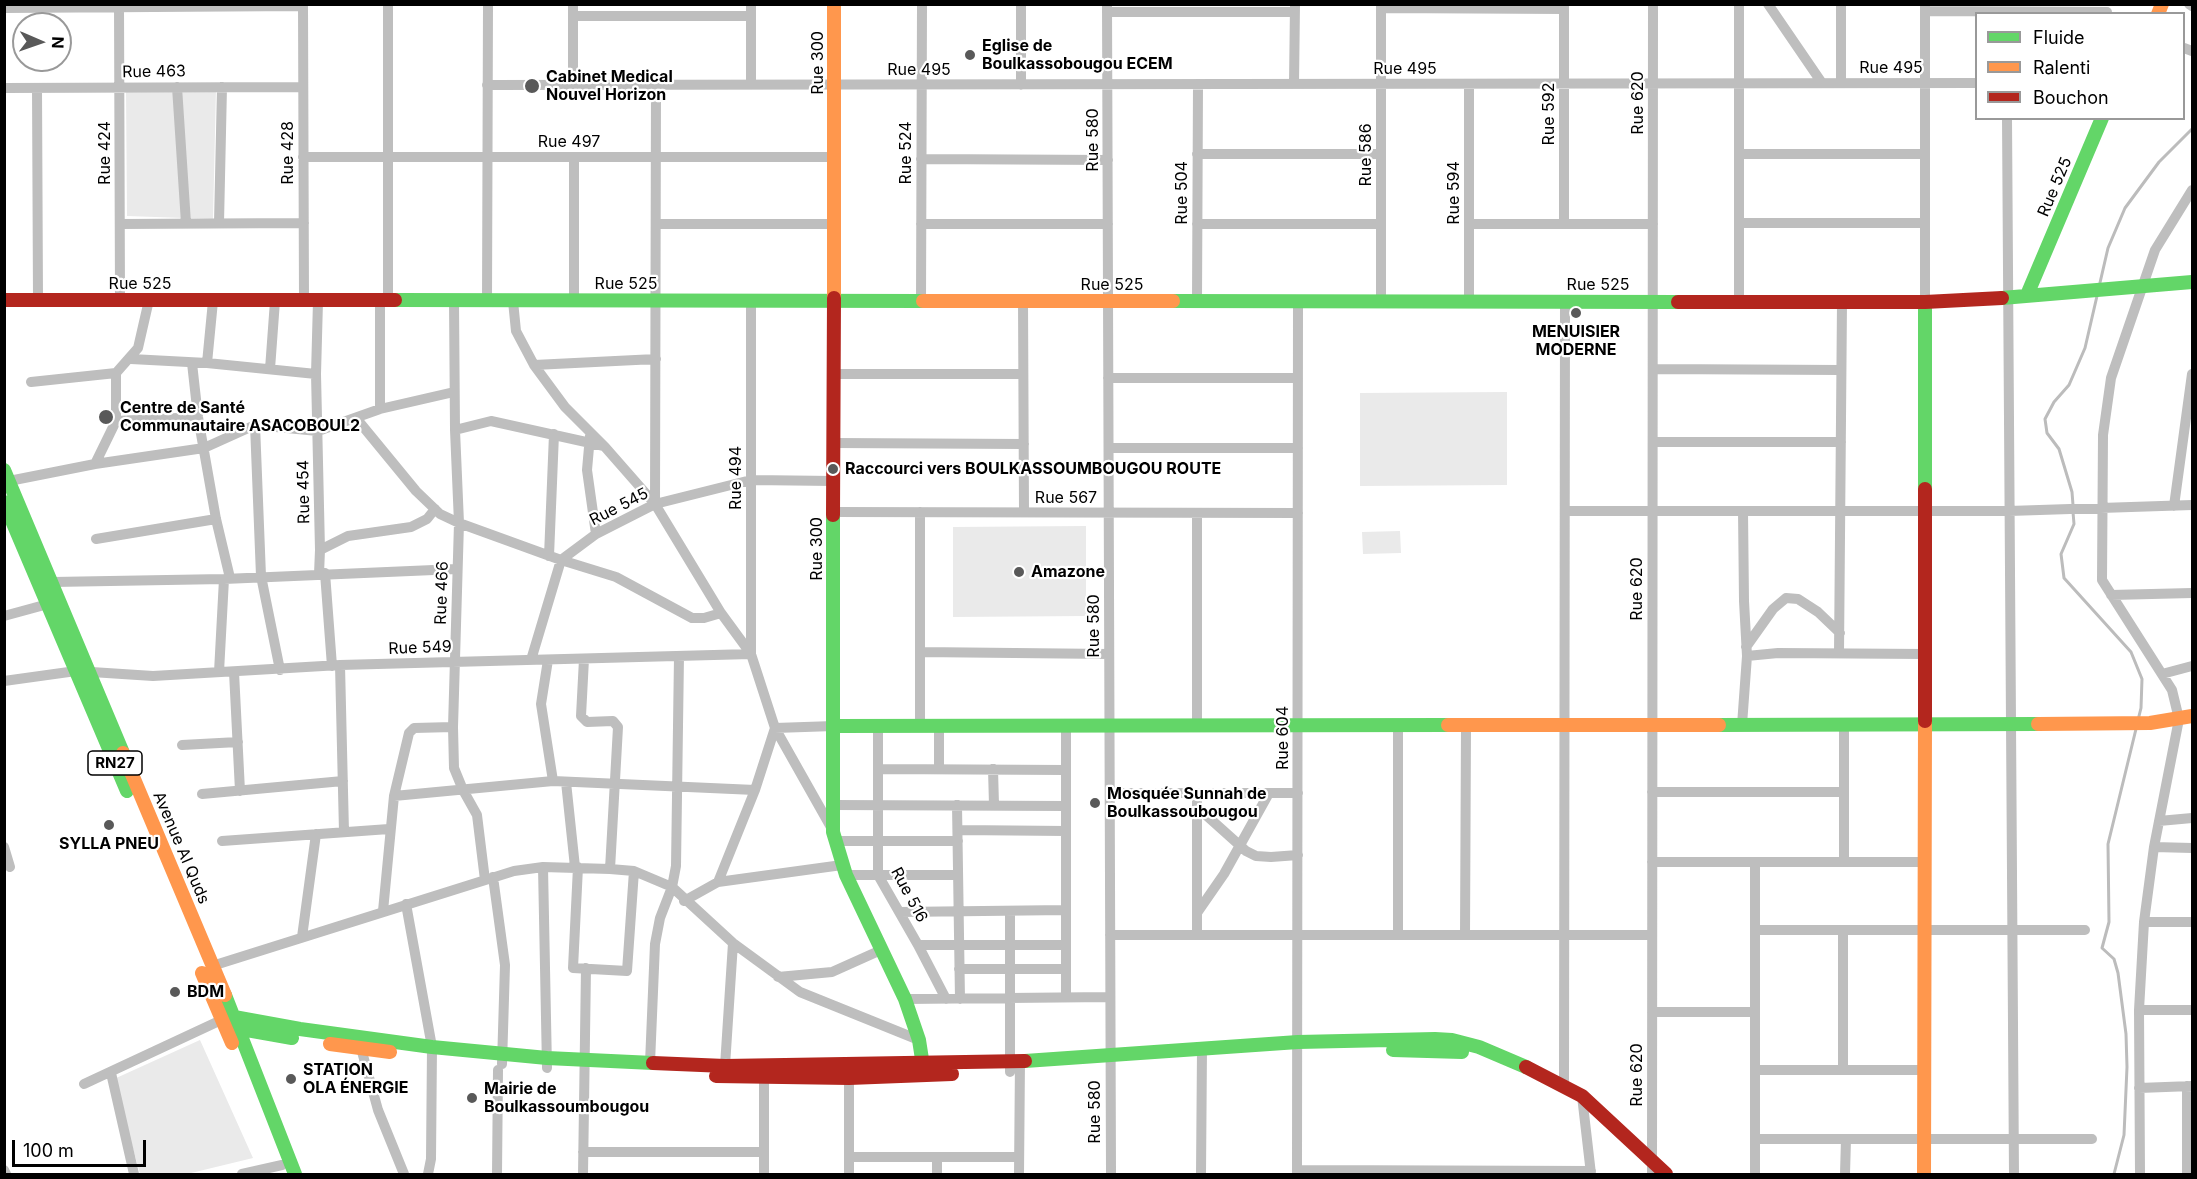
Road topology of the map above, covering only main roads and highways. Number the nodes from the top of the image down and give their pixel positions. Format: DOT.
graph roads {
  1 [pos="834,4"];
  2 [pos="2101,120"];
  3 [pos="2193,282"];
  4 [pos="2027,295"];
  5 [pos="4,300"];
  6 [pos="834,301"];
  7 [pos="1925,302"];
  8 [pos="7,475"];
  9 [pos="4,502"];
  10 [pos="2186,717"];
  11 [pos="1925,724"];
  12 [pos="834,726"];
  13 [pos="227,1023"];
  14 [pos="1298,1046"];
  15 [pos="432,1052"];
  16 [pos="583,1065"];
  17 [pos="924,1070"];
  18 [pos="764,1072"];
  19 [pos="1583,1103"];
  20 [pos="1652,1169"];
  21 [pos="284,1170"];
  22 [pos="295,1174"];
  23 [pos="1666,1174"];
  24 [pos="1924,1174"];
  1 -- 6 [label="main road, Rue 300"];
  2 -- 4 [label="main road, Rue 525"];
  3 -- 4 [label="main road"];
  4 -- 7 [label="main road, Rue 525"];
  5 -- 6 [label="main road, Rue 525"];
  6 -- 7 [label="main road, Rue 525"];
  6 -- 12 [label="main road, Rue 300"];
  7 -- 11 [label="main road"];
  8 -- 13 [label="main road, Avenue Al Quds / RN27"];
  9 -- 13 [label="main road, Avenue Al Quds / RN27"];
  10 -- 11 [label="main road"];
  11 -- 12 [label="main road"];
  11 -- 24 [label="main road"];
  12 -- 17 [label="main road, Rue 300"];
  13 -- 15 [label="main road"];
  13 -- 15 [label="main road"];
  13 -- 21 [label="main road, Avenue Al Quds / RN27"];
  13 -- 22 [label="main road, Avenue Al Quds / RN27"];
  14 -- 17 [label="main road"];
  14 -- 19 [label="main road"];
  14 -- 19 [label="main road"];
  15 -- 16 [label="main road"];
  16 -- 18 [label="main road"];
  16 -- 18 [label="main road"];
  17 -- 18 [label="main road"];
  19 -- 20 [label="main road"];
  20 -- 23 [label="main road"];
}
